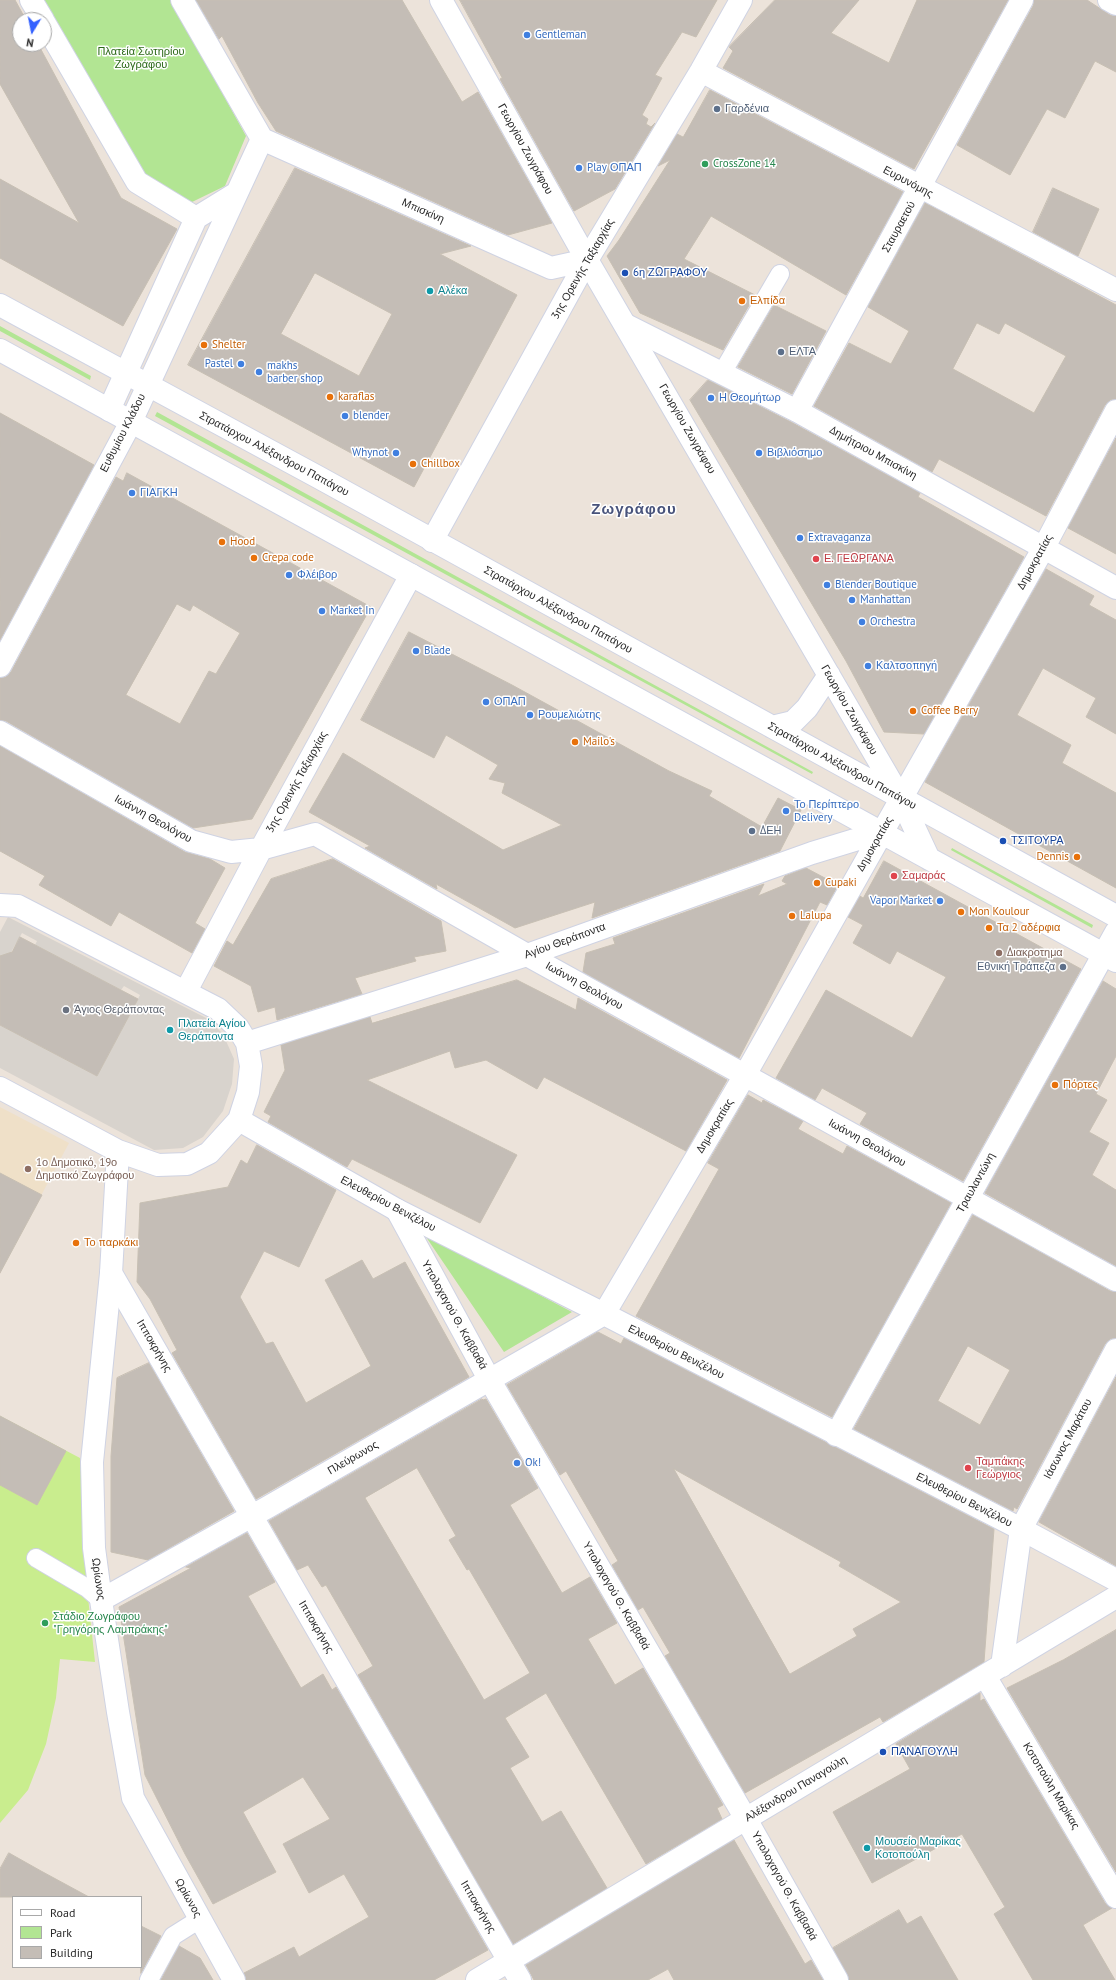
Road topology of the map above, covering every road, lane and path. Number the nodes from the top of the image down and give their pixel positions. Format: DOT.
graph roads {
  1 [pos="31,0"];
  2 [pos="182,0"];
  3 [pos="442,0"];
  4 [pos="741,0"];
  5 [pos="1022,0"];
  6 [pos="1109,0"];
  7 [pos="1116,4"];
  8 [pos="38,12"];
  9 [pos="52,36"];
  10 [pos="701,71"];
  11 [pos="262,139"];
  12 [pos="920,188"];
  13 [pos="235,194"];
  14 [pos="196,218"];
  15 [pos="587,260"];
  16 [pos="780,274"];
  17 [pos="1116,290"];
  18 [pos="0,305"];
  19 [pos="626,324"];
  20 [pos="0,350"];
  21 [pos="722,373"];
  22 [pos="125,374"];
  23 [pos="147,386"];
  24 [pos="109,410"];
  25 [pos="797,411"];
  26 [pos="1116,411"];
  27 [pos="131,422"];
  28 [pos="432,541"];
  29 [pos="1043,549"];
  30 [pos="411,576"];
  31 [pos="1116,588"];
  32 [pos="0,666"];
  33 [pos="829,675"];
  34 [pos="772,727"];
  35 [pos="0,732"];
  36 [pos="901,799"];
  37 [pos="881,832"];
  38 [pos="261,849"];
  39 [pos="930,859"];
  40 [pos="0,905"];
  41 [pos="1116,916"];
  42 [pos="1116,932"];
  43 [pos="527,955"];
  44 [pos="1110,958"];
  45 [pos="186,991"];
  46 [pos="247,1042"];
  47 [pos="745,1075"];
  48 [pos="0,1088"];
  49 [pos="239,1120"];
  50 [pos="118,1151"];
  51 [pos="967,1199"];
  52 [pos="397,1210"];
  53 [pos="111,1273"];
  54 [pos="1116,1280"];
  55 [pos="604,1314"];
  56 [pos="1116,1350"];
  57 [pos="489,1379"];
  58 [pos="836,1435"];
  59 [pos="252,1516"];
  60 [pos="1021,1529"];
  61 [pos="36,1558"];
  62 [pos="1116,1580"];
  63 [pos="1116,1597"];
  64 [pos="101,1600"];
  65 [pos="993,1671"];
  66 [pos="746,1819"];
  67 [pos="1116,1897"];
  68 [pos="200,1919"];
  69 [pos="509,1961"];
  70 [pos="149,1980"];
  71 [pos="234,1980"];
  72 [pos="476,1980"];
  73 [pos="520,1980"];
  74 [pos="837,1980"];
  1 -- 8 [label="street"];
  2 -- 11 [label="street"];
  3 -- 15 [label="street, Γεωργίου Ζωγράφου"];
  4 -- 10 [label="street, 3ης Ορεινής Ταξιαρχίας"];
  5 -- 12 [label="street, Σταυραετού"];
  6 -- 7 [label="street"];
  9 -- 14 [label="street"];
  10 -- 12 [label="street, Ευρυνόμης"];
  10 -- 15 [label="street, 3ης Ορεινής Ταξιαρχίας"];
  11 -- 13 [label="street, Ευθυμίου Κλάδου"];
  11 -- 15 [label="street, Μπισκίνη"];
  12 -- 17 [label="street, Ευρυνόμης"];
  12 -- 25 [label="street, Σταυραετού"];
  13 -- 14 [label="street"];
  13 -- 23 [label="street, Ευθυμίου Κλάδου"];
  14 -- 22 [label="street"];
  15 -- 19 [label="street, Γεωργίου Ζωγράφου"];
  15 -- 28 [label="street, 3ης Ορεινής Ταξιαρχίας"];
  16 -- 21 [label="lane"];
  18 -- 22 [label="street, Στρατάρχου Αλέξανδρου Παπάγου"];
  19 -- 21 [label="street, Δημήτριου Μπισκίνη"];
  19 -- 33 [label="street, Γεωργίου Ζωγράφου"];
  20 -- 24 [label="street"];
  21 -- 25 [label="street, Δημήτριου Μπισκίνη"];
  22 -- 23 [label="street, Στρατάρχου Αλέξανδρου Παπάγου"];
  22 -- 24 [label="street"];
  23 -- 27 [label="street, Ευθυμίου Κλάδου"];
  23 -- 28 [label="street, Στρατάρχου Αλέξανδρου Παπάγου"];
  24 -- 27 [label="street"];
  25 -- 29 [label="street, Δημήτριου Μπισκίνη"];
  26 -- 29 [label="street, Δημοκρατίας"];
  27 -- 30 [label="street"];
  27 -- 32 [label="street, Ευθυμίου Κλάδου"];
  28 -- 34 [label="street, Στρατάρχου Αλέξανδρου Παπάγου"];
  29 -- 31 [label="street, Δημήτριου Μπισκίνη"];
  29 -- 36 [label="street, Δημοκρατίας"];
  30 -- 37 [label="street"];
  30 -- 38 [label="street, 3ης Ορεινής Ταξιαρχίας"];
  33 -- 34 [label="street"];
  33 -- 36 [label="street, Γεωργίου Ζωγράφου"];
  34 -- 36 [label="street, Στρατάρχου Αλέξανδρου Παπάγου"];
  35 -- 38 [label="street, Ιωάννη Θεολόγου"];
  36 -- 37 [label="street, Δημοκρατίας"];
  36 -- 39 [label="street, Γεωργίου Ζωγράφου"];
  36 -- 41 [label="street, Στρατάρχου Αλέξανδρου Παπάγου"];
  37 -- 39 [label="street"];
  37 -- 43 [label="street, Αγίου Θεράποντα"];
  37 -- 47 [label="street, Δημοκρατίας"];
  38 -- 43 [label="street, Ιωάννη Θεολόγου"];
  38 -- 45 [label="street, 3ης Ορεινής Ταξιαρχίας"];
  39 -- 44 [label="street"];
  40 -- 45 [label="street"];
  42 -- 44 [label="street, Τραυλαντώνη"];
  43 -- 46 [label="street, Αγίου Θεράποντα"];
  43 -- 47 [label="street, Ιωάννη Θεολόγου"];
  44 -- 51 [label="street, Τραυλαντώνη"];
  45 -- 46 [label="street"];
  46 -- 49 [label="street"];
  47 -- 51 [label="street, Ιωάννη Θεολόγου"];
  47 -- 55 [label="street, Δημοκρατίας"];
  48 -- 50 [label="street"];
  49 -- 50 [label="street"];
  49 -- 52 [label="street, Ελευθερίου Βενιζέλου"];
  50 -- 53 [label="street, Ωρίωνος"];
  51 -- 54 [label="street, Ιωάννη Θεολόγου"];
  51 -- 58 [label="street, Τραυλαντώνη"];
  52 -- 55 [label="street, Ελευθερίου Βενιζέλου"];
  52 -- 57 [label="street, Υπολοχαγού Θ. Καββαθά"];
  53 -- 59 [label="street, Ιπποκρήνης"];
  53 -- 64 [label="street, Ωρίωνος"];
  55 -- 57 [label="street, Πλεύρωνος"];
  55 -- 58 [label="street, Ελευθερίου Βενιζέλου"];
  56 -- 60 [label="street, Ιάσωνος Μαράτου"];
  57 -- 59 [label="street, Πλεύρωνος"];
  57 -- 66 [label="street, Υπολοχαγού Θ. Καββαθά"];
  58 -- 60 [label="street, Ελευθερίου Βενιζέλου"];
  59 -- 64 [label="street, Πλεύρωνος"];
  59 -- 69 [label="street, Ιπποκρήνης"];
  60 -- 62 [label="street, Ελευθερίου Βενιζέλου"];
  60 -- 65 [label="street"];
  61 -- 64 [label="lane"];
  63 -- 65 [label="street, Αλέξανδρου Παναγούλη"];
  64 -- 68 [label="street, Ωρίωνος"];
  65 -- 66 [label="street, Αλέξανδρου Παναγούλη"];
  65 -- 67 [label="street, Κοτοπούλη Μαρίκας"];
  66 -- 69 [label="street, Αλέξανδρου Παναγούλη"];
  66 -- 74 [label="street, Υπολοχαγού Θ. Καββαθά"];
  68 -- 70 [label="lane"];
  68 -- 71 [label="street, Ωρίωνος"];
  69 -- 72 [label="street, Αλέξανδρου Παναγούλη"];
  69 -- 73 [label="street, Ιπποκρήνης"];
}
